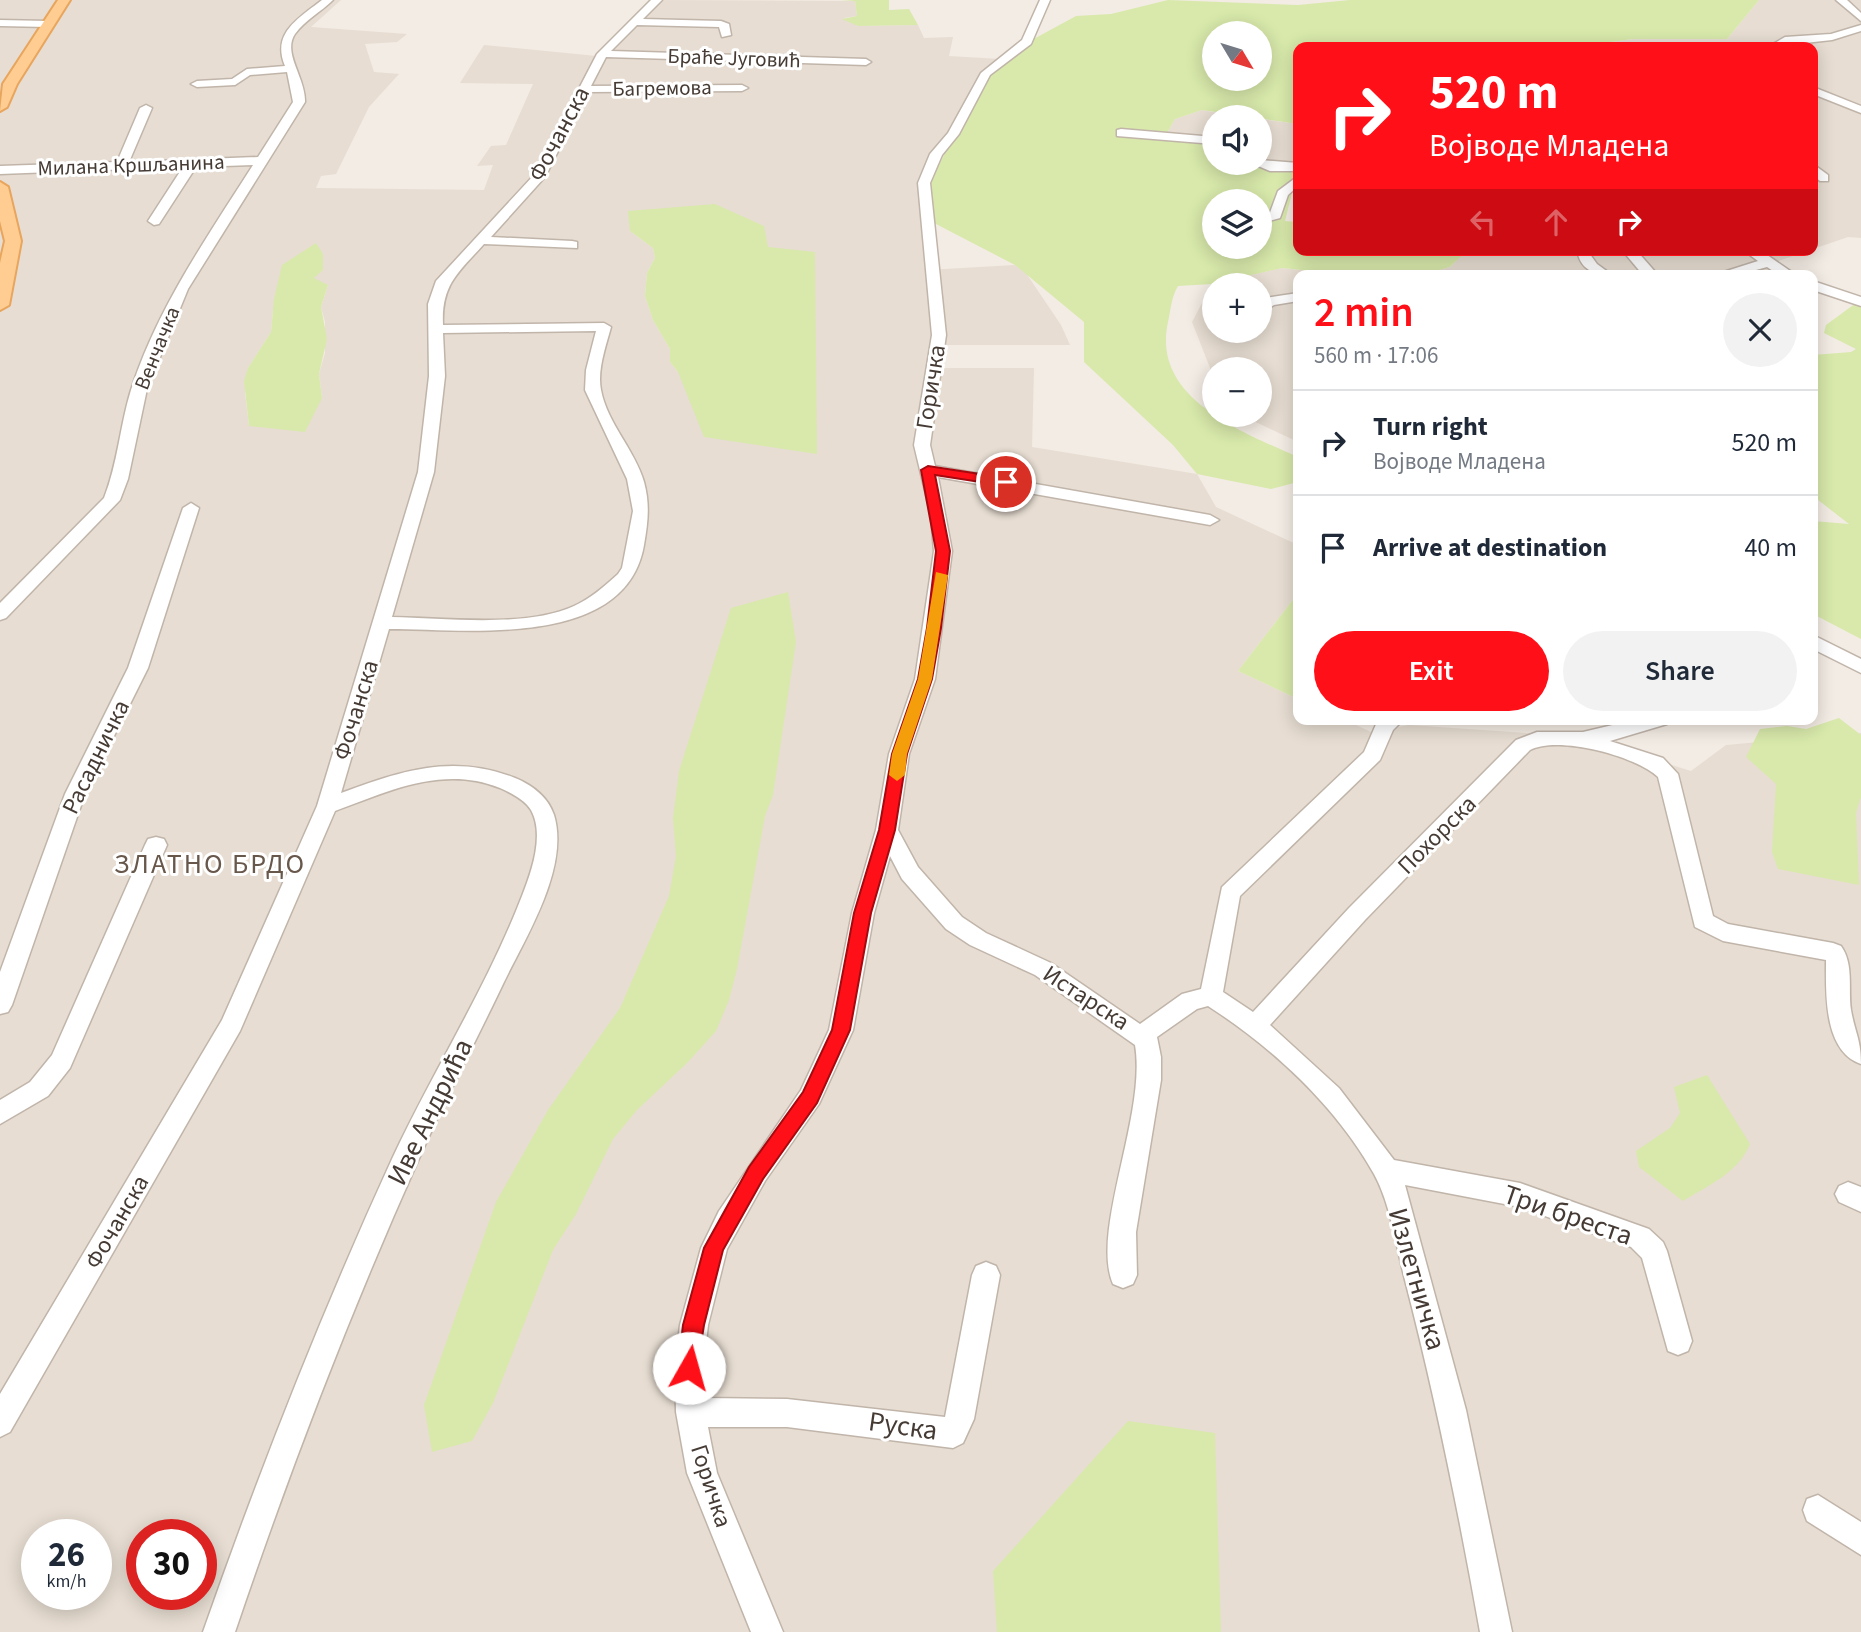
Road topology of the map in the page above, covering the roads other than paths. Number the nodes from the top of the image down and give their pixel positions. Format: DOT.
graph roads {
  1 [pos="64,0"];
  2 [pos="328,0"];
  3 [pos="657,0"];
  4 [pos="1045,0"];
  5 [pos="1841,0"];
  6 [pos="1861,18"];
  7 [pos="0,23"];
  8 [pos="637,23"];
  9 [pos="48,24"];
  10 [pos="1861,28"];
  11 [pos="726,35"];
  12 [pos="1782,42"];
  13 [pos="603,54"];
  14 [pos="866,62"];
  15 [pos="293,68"];
  16 [pos="197,84"];
  17 [pos="742,88"];
  18 [pos="583,89"];
  19 [pos="1818,92"];
  20 [pos="1861,99"];
  21 [pos="1836,100"];
  22 [pos="0,107"];
  23 [pos="146,108"];
  24 [pos="1861,110"];
  25 [pos="1121,133"];
  26 [pos="1202,140"];
  27 [pos="262,161"];
  28 [pos="193,163"];
  29 [pos="122,164"];
  30 [pos="1272,167"];
  31 [pos="1293,167"];
  32 [pos="0,170"];
  33 [pos="1818,172"];
  34 [pos="1824,177"];
  35 [pos="1293,184"];
  36 [pos="0,187"];
  37 [pos="1274,218"];
  38 [pos="154,221"];
  39 [pos="480,240"];
  40 [pos="572,245"];
  41 [pos="1585,256"];
  42 [pos="1634,256"];
  43 [pos="1758,256"];
  44 [pos="1766,263"];
  45 [pos="1597,270"];
  46 [pos="1647,270"];
  47 [pos="1740,270"];
  48 [pos="1780,270"];
  49 [pos="1818,287"];
  50 [pos="1293,298"];
  51 [pos="1272,301"];
  52 [pos="1861,302"];
  53 [pos="0,304"];
  54 [pos="435,329"];
  55 [pos="928,470"];
  56 [pos="191,508"];
  57 [pos="1210,520"];
  58 [pos="0,614"];
  59 [pos="383,623"];
  60 [pos="1818,643"];
  61 [pos="1861,667"];
  62 [pos="1386,725"];
  63 [pos="1531,725"];
  64 [pos="1637,725"];
  65 [pos="1582,739"];
  66 [pos="1528,741"];
  67 [pos="327,806"];
  68 [pos="887,830"];
  69 [pos="156,845"];
  70 [pos="1211,996"];
  71 [pos="0,1005"];
  72 [pos="1254,1027"];
  73 [pos="1142,1035"];
  74 [pos="1861,1054"];
  75 [pos="0,1113"];
  76 [pos="1386,1170"];
  77 [pos="986,1275"];
  78 [pos="1123,1275"];
  79 [pos="1678,1341"];
  80 [pos="691,1412"];
  81 [pos="0,1422"];
  82 [pos="1818,1510"];
  83 [pos="1861,1540"];
  84 [pos="219,1632"];
  85 [pos="767,1632"];
  86 [pos="1496,1632"];
  1 -- 9 [label="main road"];
  2 -- 15 [label="street, Венчачка"];
  3 -- 8 [label="street, Фочанска"];
  4 -- 55 [label="street, Горичка"];
  5 -- 6 [label="street"];
  7 -- 9 [label="street"];
  8 -- 11 [label="street"];
  8 -- 13 [label="street, Фочанска"];
  9 -- 22 [label="main road"];
  10 -- 12 [label="street"];
  13 -- 14 [label="street, Браће Југовић"];
  13 -- 18 [label="street, Фочанска"];
  15 -- 16 [label="street"];
  15 -- 27 [label="street, Венчачка"];
  17 -- 18 [label="street, Багремова"];
  18 -- 39 [label="street, Фочанска"];
  19 -- 21 [label="street"];
  20 -- 21 [label="street"];
  21 -- 24 [label="street"];
  23 -- 29 [label="street"];
  25 -- 26 [label="street"];
  27 -- 28 [label="street, Милана Кршљанина"];
  27 -- 58 [label="street, Венчачка"];
  28 -- 29 [label="street, Милана Кршљанина"];
  28 -- 38 [label="street"];
  29 -- 32 [label="street, Милана Кршљанина"];
  30 -- 31 [label="street"];
  33 -- 34 [label="street"];
  35 -- 37 [label="street"];
  36 -- 53 [label="main road"];
  39 -- 40 [label="street"];
  39 -- 54 [label="street, Фочанска"];
  41 -- 45 [label="street"];
  42 -- 46 [label="street"];
  43 -- 44 [label="street"];
  44 -- 47 [label="street"];
  44 -- 48 [label="street"];
  49 -- 52 [label="street"];
  50 -- 51 [label="street"];
  54 -- 59 [label="street, Фочанска"];
  54 -- 59 [label="street"];
  55 -- 57 [label="street"];
  55 -- 68 [label="street, Горичка"];
  56 -- 71 [label="street, Расадничка"];
  59 -- 67 [label="street, Фочанска"];
  60 -- 61 [label="street"];
  62 -- 70 [label="street"];
  63 -- 66 [label="street"];
  64 -- 65 [label="street"];
  65 -- 66 [label="street"];
  65 -- 74 [label="street"];
  66 -- 72 [label="street, Похорска"];
  67 -- 81 [label="street, Фочанска"];
  67 -- 84 [label="street, Иве Андрића"];
  68 -- 73 [label="street, Истарска"];
  68 -- 80 [label="street, Горичка"];
  69 -- 75 [label="street"];
  70 -- 72 [label="street, Излетничка"];
  70 -- 73 [label="street"];
  72 -- 76 [label="street, Излетничка"];
  73 -- 78 [label="street, Истарска"];
  76 -- 79 [label="street, Три бреста"];
  76 -- 86 [label="street, Излетничка"];
  77 -- 80 [label="street, Руска"];
  80 -- 85 [label="street, Горичка"];
  82 -- 83 [label="street"];
}
